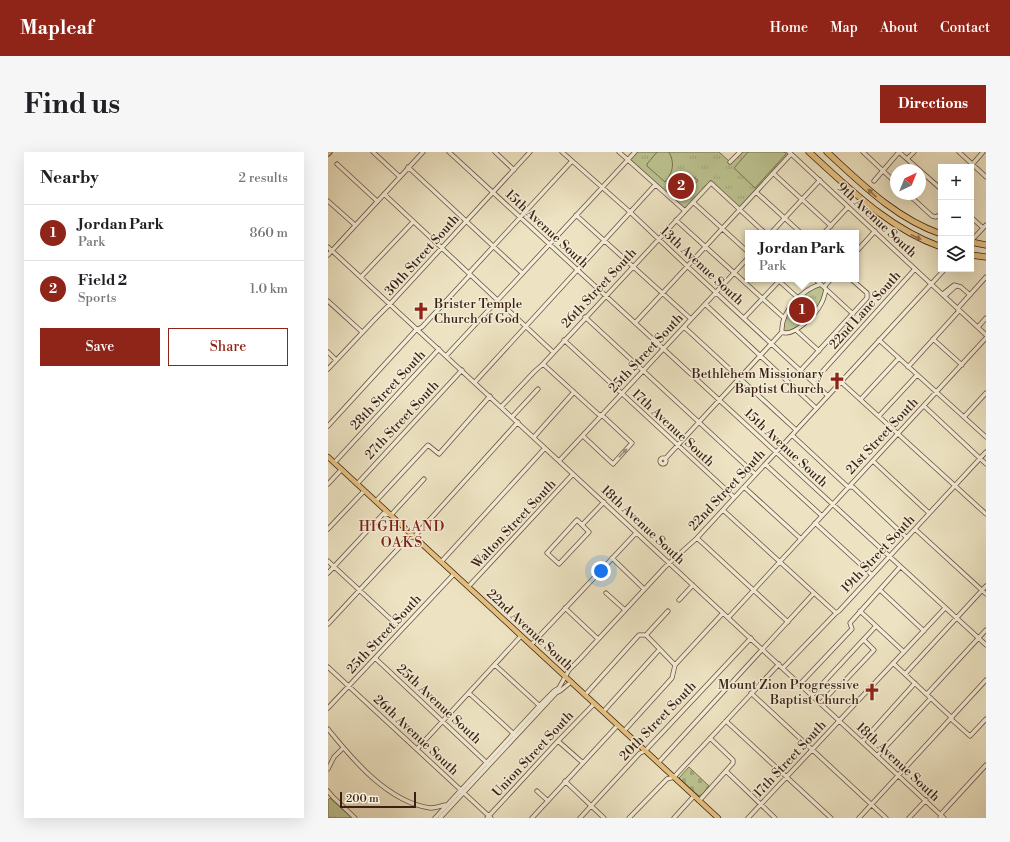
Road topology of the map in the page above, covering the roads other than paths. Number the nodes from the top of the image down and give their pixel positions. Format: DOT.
graph roads {
  1 [pos="373,152"];
  2 [pos="423,152"];
  3 [pos="449,152"];
  4 [pos="495,152"];
  5 [pos="530,152"];
  6 [pos="563,152"];
  7 [pos="619,152"];
  8 [pos="635,152"];
  9 [pos="740,152"];
  10 [pos="806,152"];
  11 [pos="809,152"];
  12 [pos="828,152"];
  13 [pos="863,152"];
  14 [pos="899,152"];
  15 [pos="914,152"];
  16 [pos="959,152"];
  17 [pos="984,152"];
  18 [pos="790,153"];
  19 [pos="908,158"];
  20 [pos="629,159"];
  21 [pos="572,161"];
  22 [pos="730,162"];
  23 [pos="822,163"];
  24 [pos="337,164"];
  25 [pos="969,164"];
  26 [pos="973,164"];
  27 [pos="408,167"];
  28 [pos="974,168"];
  29 [pos="514,170"];
  30 [pos="882,170"];
  31 [pos="772,172"];
  32 [pos="400,177"];
  33 [pos="890,177"];
  34 [pos="986,177"];
  35 [pos="820,180"];
  36 [pos="874,180"];
  37 [pos="655,184"];
  38 [pos="938,186"];
  39 [pos="601,188"];
  40 [pos="493,192"];
  41 [pos="756,192"];
  42 [pos="384,194"];
  43 [pos="802,200"];
  44 [pos="915,200"];
  45 [pos="328,201"];
  46 [pos="377,201"];
  47 [pos="693,202"];
  48 [pos="848,207"];
  49 [pos="739,210"];
  50 [pos="684,211"];
  51 [pos="630,212"];
  52 [pos="576,215"];
  53 [pos="938,216"];
  54 [pos="520,218"];
  55 [pos="785,218"];
  56 [pos="676,220"];
  57 [pos="974,220"];
  58 [pos="466,221"];
  59 [pos="413,222"];
  60 [pos="986,224"];
  61 [pos="355,225"];
  62 [pos="830,226"];
  63 [pos="722,228"];
  64 [pos="983,228"];
  65 [pos="762,230"];
  66 [pos="774,230"];
  67 [pos="798,230"];
  68 [pos="827,230"];
  69 [pos="875,231"];
  70 [pos="938,233"];
  71 [pos="974,238"];
  72 [pos="659,239"];
  73 [pos="604,240"];
  74 [pos="974,242"];
  75 [pos="549,244"];
  76 [pos="986,245"];
  77 [pos="494,246"];
  78 [pos="705,246"];
  79 [pos="938,246"];
  80 [pos="328,247"];
  81 [pos="442,248"];
  82 [pos="745,249"];
  83 [pos="859,249"];
  84 [pos="332,251"];
  85 [pos="328,254"];
  86 [pos="974,255"];
  87 [pos="986,257"];
  88 [pos="745,261"];
  89 [pos="633,266"];
  90 [pos="687,266"];
  91 [pos="916,269"];
  92 [pos="577,270"];
  93 [pos="942,272"];
  94 [pos="522,273"];
  95 [pos="734,273"];
  96 [pos="469,274"];
  97 [pos="986,277"];
  98 [pos="361,278"];
  99 [pos="777,282"];
  100 [pos="781,282"];
  101 [pos="818,282"];
  102 [pos="828,282"];
  103 [pos="854,282"];
  104 [pos="931,283"];
  105 [pos="824,287"];
  106 [pos="662,293"];
  107 [pos="716,293"];
  108 [pos="944,295"];
  109 [pos="970,295"];
  110 [pos="605,296"];
  111 [pos="798,298"];
  112 [pos="762,299"];
  113 [pos="498,300"];
  114 [pos="328,301"];
  115 [pos="390,304"];
  116 [pos="705,304"];
  117 [pos="958,308"];
  118 [pos="853,314"];
  119 [pos="586,317"];
  120 [pos="744,318"];
  121 [pos="784,318"];
  122 [pos="986,318"];
  123 [pos="691,319"];
  124 [pos="634,323"];
  125 [pos="526,326"];
  126 [pos="684,327"];
  127 [pos="978,327"];
  128 [pos="418,330"];
  129 [pos="796,330"];
  130 [pos="362,332"];
  131 [pos="782,332"];
  132 [pos="986,335"];
  133 [pos="986,338"];
  134 [pos="933,339"];
  135 [pos="564,340"];
  136 [pos="879,340"];
  137 [pos="771,344"];
  138 [pos="439,349"];
  139 [pos="663,349"];
  140 [pos="819,351"];
  141 [pos="328,352"];
  142 [pos="554,352"];
  143 [pos="446,356"];
  144 [pos="760,356"];
  145 [pos="899,358"];
  146 [pos="336,360"];
  147 [pos="543,364"];
  148 [pos="962,365"];
  149 [pos="908,366"];
  150 [pos="328,369"];
  151 [pos="462,370"];
  152 [pos="643,370"];
  153 [pos="800,371"];
  154 [pos="917,375"];
  155 [pos="740,378"];
  156 [pos="475,382"];
  157 [pos="813,382"];
  158 [pos="841,382"];
  159 [pos="538,389"];
  160 [pos="574,392"];
  161 [pos="937,392"];
  162 [pos="986,393"];
  163 [pos="622,394"];
  164 [pos="490,396"];
  165 [pos="828,396"];
  166 [pos="719,400"];
  167 [pos="861,400"];
  168 [pos="924,406"];
  169 [pos="501,407"];
  170 [pos="816,408"];
  171 [pos="601,416"];
  172 [pos="879,416"];
  173 [pos="512,417"];
  174 [pos="964,417"];
  175 [pos="518,422"];
  176 [pos="699,422"];
  177 [pos="328,426"];
  178 [pos="796,430"];
  179 [pos="898,434"];
  180 [pos="792,435"];
  181 [pos="583,436"];
  182 [pos="534,437"];
  183 [pos="986,437"];
  184 [pos="678,445"];
  185 [pos="545,448"];
  186 [pos="776,452"];
  187 [pos="986,452"];
  188 [pos="328,457"];
  189 [pos="980,458"];
  190 [pos="665,459"];
  191 [pos="559,461"];
  192 [pos="873,461"];
  193 [pos="334,463"];
  194 [pos="765,464"];
  195 [pos="986,464"];
  196 [pos="342,470"];
  197 [pos="573,474"];
  198 [pos="755,474"];
  199 [pos="424,479"];
  200 [pos="328,484"];
  201 [pos="357,484"];
  202 [pos="955,485"];
  203 [pos="744,487"];
  204 [pos="848,487"];
  205 [pos="364,491"];
  206 [pos="734,497"];
  207 [pos="376,501"];
  208 [pos="604,502"];
  209 [pos="833,504"];
  210 [pos="723,510"];
  211 [pos="929,513"];
  212 [pos="985,513"];
  213 [pos="391,515"];
  214 [pos="822,516"];
  215 [pos="815,523"];
  216 [pos="582,525"];
  217 [pos="328,529"];
  218 [pos="915,529"];
  219 [pos="636,533"];
  220 [pos="414,537"];
  221 [pos="697,538"];
  222 [pos="907,538"];
  223 [pos="801,539"];
  224 [pos="889,556"];
  225 [pos="612,558"];
  226 [pos="328,561"];
  227 [pos="441,562"];
  228 [pos="779,562"];
  229 [pos="669,563"];
  230 [pos="334,567"];
  231 [pos="900,567"];
  232 [pos="328,573"];
  233 [pos="454,574"];
  234 [pos="872,575"];
  235 [pos="692,585"];
  236 [pos="986,586"];
  237 [pos="468,587"];
  238 [pos="644,589"];
  239 [pos="360,590"];
  240 [pos="754,590"];
  241 [pos="880,590"];
  242 [pos="982,590"];
  243 [pos="606,593"];
  244 [pos="814,594"];
  245 [pos="986,594"];
  246 [pos="679,600"];
  247 [pos="565,608"];
  248 [pos="945,608"];
  249 [pos="625,610"];
  250 [pos="668,611"];
  251 [pos="860,611"];
  252 [pos="836,612"];
  253 [pos="723,613"];
  254 [pos="728,618"];
  255 [pos="956,618"];
  256 [pos="788,622"];
  257 [pos="328,624"];
  258 [pos="396,624"];
  259 [pos="876,626"];
  260 [pos="986,630"];
  261 [pos="924,631"];
  262 [pos="646,635"];
  263 [pos="522,636"];
  264 [pos="750,638"];
  265 [pos="978,638"];
  266 [pos="598,639"];
  267 [pos="864,640"];
  268 [pos="531,645"];
  269 [pos="986,645"];
  270 [pos="762,649"];
  271 [pos="660,650"];
  272 [pos="904,652"];
  273 [pos="375,658"];
  274 [pos="894,663"];
  275 [pos="778,664"];
  276 [pos="495,665"];
  277 [pos="675,665"];
  278 [pos="328,667"];
  279 [pos="783,668"];
  280 [pos="905,674"];
  281 [pos="565,677"];
  282 [pos="986,680"];
  283 [pos="570,682"];
  284 [pos="915,683"];
  285 [pos="800,684"];
  286 [pos="349,686"];
  287 [pos="558,689"];
  288 [pos="469,693"];
  289 [pos="556,693"];
  290 [pos="752,694"];
  291 [pos="927,694"];
  292 [pos="585,695"];
  293 [pos="812,696"];
  294 [pos="931,698"];
  295 [pos="820,703"];
  296 [pos="594,704"];
  297 [pos="540,707"];
  298 [pos="328,708"];
  299 [pos="603,712"];
  300 [pos="951,718"];
  301 [pos="986,720"];
  302 [pos="726,721"];
  303 [pos="839,721"];
  304 [pos="443,722"];
  305 [pos="618,725"];
  306 [pos="328,729"];
  307 [pos="624,731"];
  308 [pos="515,734"];
  309 [pos="710,738"];
  310 [pos="558,741"];
  311 [pos="862,742"];
  312 [pos="343,748"];
  313 [pos="417,749"];
  314 [pos="812,749"];
  315 [pos="645,751"];
  316 [pos="877,756"];
  317 [pos="488,763"];
  318 [pos="583,763"];
  319 [pos="658,763"];
  320 [pos="986,766"];
  321 [pos="328,769"];
  322 [pos="726,772"];
  323 [pos="898,775"];
  324 [pos="674,777"];
  325 [pos="786,777"];
  326 [pos="565,781"];
  327 [pos="328,791"];
  328 [pos="462,791"];
  329 [pos="537,791"];
  330 [pos="694,796"];
  331 [pos="926,800"];
  332 [pos="548,801"];
  333 [pos="699,801"];
  334 [pos="761,804"];
  335 [pos="872,804"];
  336 [pos="446,805"];
  337 [pos="591,806"];
  338 [pos="434,808"];
  339 [pos="442,813"];
  340 [pos="940,816"];
  341 [pos="489,817"];
  342 [pos="355,818"];
  343 [pos="434,818"];
  344 [pos="440,818"];
  345 [pos="532,818"];
  346 [pos="580,818"];
  347 [pos="604,818"];
  348 [pos="629,818"];
  349 [pos="674,818"];
  350 [pos="718,818"];
  351 [pos="748,818"];
  352 [pos="775,818"];
  353 [pos="831,818"];
  354 [pos="859,818"];
  355 [pos="886,818"];
  356 [pos="909,818"];
  357 [pos="944,818"];
  1 -- 32 [label="street"];
  2 -- 27 [label="street"];
  3 -- 40 [label="street, 15th Avenue South"];
  4 -- 29 [label="street"];
  5 -- 29 [label="street, 30th Street South"];
  6 -- 21 [label="street, 13th Avenue South"];
  7 -- 20 [label="street"];
  8 -- 20 [label="street, 28th Street South"];
  9 -- 22 [label="street"];
  10 -- 23 [label="highway"];
  11 -- 23 [label="highway"];
  70 -- 12 [label="highway, one-way"];
  13 -- 30 [label="street"];
  14 -- 19 [label="street"];
  14 -- 30 [label="street"];
  15 -- 19 [label="street"];
  16 -- 25 [label="street"];
  17 -- 26 [label="street"];
  18 -- 31 [label="street"];
  18 -- 35 [label="street, 9th Avenue South"];
  19 -- 38 [label="street"];
  20 -- 37 [label="street"];
  20 -- 39 [label="street, 28th Street South"];
  21 -- 39 [label="street, 13th Avenue South"];
  21 -- 54 [label="street"];
  23 -- 79 [label="highway, one-way"];
  24 -- 46 [label="street"];
  27 -- 32 [label="street"];
  27 -- 58 [label="street"];
  28 -- 34 [label="street"];
  29 -- 40 [label="street, 30th Street South"];
  30 -- 33 [label="street"];
  30 -- 36 [label="street"];
  31 -- 41 [label="street"];
  31 -- 43 [label="street"];
  32 -- 42 [label="street"];
  35 -- 43 [label="street"];
  35 -- 48 [label="street, 9th Avenue South"];
  37 -- 50 [label="street"];
  37 -- 51 [label="street"];
  39 -- 51 [label="street, 13th Avenue South"];
  39 -- 52 [label="street, 28th Street South"];
  40 -- 54 [label="street, 15th Avenue South"];
  40 -- 58 [label="street, 30th Street South"];
  41 -- 49 [label="street"];
  41 -- 55 [label="street"];
  42 -- 46 [label="street"];
  42 -- 59 [label="street"];
  43 -- 55 [label="street"];
  43 -- 62 [label="street"];
  44 -- 53 [label="street"];
  45 -- 61 [label="street"];
  46 -- 61 [label="street"];
  47 -- 49 [label="street, 26th Street South"];
  47 -- 50 [label="street, 26th Street South"];
  47 -- 63 [label="street"];
  48 -- 62 [label="street"];
  48 -- 69 [label="street, 9th Avenue South"];
  49 -- 63 [label="street"];
  49 -- 65 [label="street"];
  50 -- 56 [label="street, 26th Street South"];
  51 -- 72 [label="street, 13th Avenue South"];
  51 -- 73 [label="street"];
  52 -- 73 [label="street"];
  52 -- 75 [label="street, 28th Street South"];
  54 -- 75 [label="street, 15th Avenue South"];
  54 -- 77 [label="street"];
  55 -- 66 [label="street"];
  55 -- 67 [label="street"];
  56 -- 72 [label="street, 26th Street South"];
  56 -- 78 [label="street"];
  57 -- 64 [label="street"];
  58 -- 77 [label="street"];
  58 -- 81 [label="street, 30th Street South"];
  59 -- 81 [label="street"];
  59 -- 98 [label="street"];
  60 -- 64 [label="street"];
  61 -- 84 [label="street"];
  62 -- 68 [label="street"];
  63 -- 78 [label="street"];
  63 -- 82 [label="street"];
  64 -- 71 [label="street"];
  69 -- 83 [label="street"];
  69 -- 91 [label="street, 9th Avenue South"];
  72 -- 89 [label="street, 26th Street South"];
  72 -- 90 [label="street, 13th Avenue South"];
  73 -- 89 [label="street"];
  73 -- 92 [label="street"];
  74 -- 76 [label="highway"];
  75 -- 92 [label="street, 15th Avenue South"];
  75 -- 94 [label="street, 28th Street South"];
  77 -- 94 [label="street"];
  77 -- 96 [label="street"];
  78 -- 90 [label="street"];
  78 -- 95 [label="street"];
  80 -- 84 [label="street, 18th Avenue South"];
  81 -- 96 [label="street"];
  81 -- 115 [label="street, 30th Street South"];
  84 -- 85 [label="street"];
  84 -- 98 [label="street, 18th Avenue South"];
  86 -- 87 [label="highway"];
  88 -- 95 [label="street, 25th Street South"];
  89 -- 106 [label="street"];
  89 -- 110 [label="street, 26th Street South"];
  90 -- 106 [label="street"];
  90 -- 107 [label="street, 13th Avenue South"];
  91 -- 104 [label="street, 9th Avenue South"];
  91 -- 157 [label="street, 22nd Lane South"];
  92 -- 110 [label="street, 15th Avenue South"];
  92 -- 125 [label="street"];
  93 -- 104 [label="street, 22nd Street South"];
  94 -- 113 [label="street, 28th Street South"];
  95 -- 107 [label="street, 25th Street South"];
  95 -- 112 [label="street"];
  96 -- 113 [label="street"];
  96 -- 128 [label="street"];
  97 -- 109 [label="street"];
  98 -- 115 [label="street, 18th Avenue South"];
  99 -- 112 [label="street"];
  100 -- 111 [label="street"];
  101 -- 105 [label="street"];
  102 -- 105 [label="street"];
  103 -- 118 [label="street"];
  104 -- 108 [label="street, 9th Avenue South"];
  104 -- 136 [label="street, 22nd Street South"];
  105 -- 111 [label="street"];
  105 -- 118 [label="street"];
  105 -- 129 [label="street"];
  106 -- 123 [label="street"];
  106 -- 124 [label="street"];
  107 -- 116 [label="street, 25th Street South"];
  107 -- 120 [label="street, 13th Avenue South"];
  108 -- 109 [label="street"];
  108 -- 117 [label="street, 9th Avenue South"];
  109 -- 117 [label="street"];
  110 -- 119 [label="street, 26th Street South"];
  110 -- 124 [label="street, 15th Avenue South"];
  111 -- 121 [label="street"];
  112 -- 120 [label="street"];
  112 -- 121 [label="street"];
  113 -- 125 [label="street"];
  113 -- 143 [label="street, 28th Street South"];
  114 -- 130 [label="street"];
  115 -- 128 [label="street, 18th Avenue South"];
  115 -- 130 [label="street, 30th Street South"];
  116 -- 123 [label="street, 25th Street South"];
  116 -- 144 [label="street"];
  117 -- 127 [label="street, 9th Avenue South"];
  117 -- 134 [label="street"];
  118 -- 140 [label="street"];
  119 -- 135 [label="street, 26th Street South"];
  119 -- 152 [label="street"];
  120 -- 137 [label="street, 13th Avenue South"];
  121 -- 131 [label="street"];
  122 -- 127 [label="street"];
  123 -- 126 [label="street, 25th Street South"];
  124 -- 139 [label="street, 15th Avenue South"];
  125 -- 142 [label="street"];
  125 -- 156 [label="street"];
  126 -- 139 [label="street, 25th Street South"];
  126 -- 155 [label="street"];
  127 -- 132 [label="street, 9th Avenue South"];
  128 -- 138 [label="street, 18th Avenue South"];
  128 -- 177 [label="street"];
  129 -- 131 [label="street"];
  129 -- 140 [label="street"];
  130 -- 146 [label="street, 30th Street South"];
  131 -- 137 [label="street"];
  133 -- 148 [label="street, 21st Street South"];
  134 -- 148 [label="street"];
  134 -- 149 [label="street"];
  135 -- 142 [label="street, 26th Street South"];
  135 -- 163 [label="street, 17th Avenue South"];
  136 -- 145 [label="street"];
  136 -- 158 [label="street, 22nd Street South"];
  137 -- 144 [label="street"];
  137 -- 153 [label="street, 13th Avenue South"];
  138 -- 143 [label="street, 18th Avenue South"];
  138 -- 193 [label="street, 28th Street South"];
  139 -- 152 [label="street, 25th Street South"];
  139 -- 166 [label="street, 15th Avenue South"];
  140 -- 153 [label="street"];
  141 -- 146 [label="street"];
  142 -- 147 [label="street, 26th Street South"];
  143 -- 151 [label="street, 18th Avenue South"];
  144 -- 155 [label="street"];
  144 -- 170 [label="street"];
  145 -- 149 [label="street"];
  145 -- 167 [label="street"];
  146 -- 150 [label="street, 30th Street South"];
  147 -- 160 [label="street"];
  147 -- 169 [label="street, 26th Street South"];
  148 -- 161 [label="street, 21st Street South"];
  149 -- 154 [label="street"];
  151 -- 156 [label="street, 18th Avenue South"];
  151 -- 201 [label="street, 27th Street South"];
  152 -- 163 [label="street, 25th Street South"];
  152 -- 176 [label="street"];
  153 -- 157 [label="street, 13th Avenue South"];
  154 -- 161 [label="street"];
  154 -- 172 [label="street"];
  155 -- 166 [label="street"];
  155 -- 178 [label="street"];
  156 -- 164 [label="street, 18th Avenue South"];
  157 -- 165 [label="street, 13th Avenue South"];
  158 -- 165 [label="street, 22nd Street South"];
  158 -- 167 [label="street"];
  159 -- 173 [label="street"];
  160 -- 171 [label="street"];
  160 -- 182 [label="street"];
  161 -- 168 [label="street, 21st Street South"];
  161 -- 174 [label="street"];
  162 -- 174 [label="street"];
  163 -- 171 [label="street, 25th Street South"];
  163 -- 184 [label="street, 17th Avenue South"];
  164 -- 169 [label="street, 18th Avenue South"];
  164 -- 207 [label="street"];
  165 -- 170 [label="street, 22nd Street South"];
  166 -- 176 [label="street"];
  166 -- 186 [label="street, 15th Avenue South"];
  167 -- 172 [label="street"];
  168 -- 179 [label="street, 21st Street South"];
  168 -- 189 [label="street"];
  169 -- 173 [label="street, 18th Avenue South"];
  170 -- 178 [label="street, 22nd Street South"];
  171 -- 181 [label="street, 25th Street South"];
  181 -- 171 [label="street, one-way"];
  172 -- 179 [label="street"];
  173 -- 175 [label="street, 18th Avenue South"];
  174 -- 183 [label="street"];
  175 -- 182 [label="street, 18th Avenue South"];
  175 -- 220 [label="street"];
  176 -- 184 [label="street"];
  176 -- 198 [label="street"];
  178 -- 180 [label="street, 22nd Street South"];
  179 -- 192 [label="street, 21st Street South"];
  179 -- 202 [label="street"];
  180 -- 186 [label="street, 22nd Street South"];
  180 -- 204 [label="street"];
  181 -- 191 [label="street, 25th Street South"];
  182 -- 185 [label="street, 18th Avenue South"];
  184 -- 190 [label="street"];
  184 -- 206 [label="street, 17th Avenue South"];
  185 -- 191 [label="street, 18th Avenue South"];
  185 -- 227 [label="street"];
  186 -- 194 [label="street, 22nd Street South"];
  186 -- 209 [label="street, 15th Avenue South"];
  187 -- 189 [label="street, 19th Street South"];
  188 -- 193 [label="main road, 22nd Avenue South"];
  189 -- 195 [label="street"];
  189 -- 202 [label="street, 19th Street South"];
  191 -- 197 [label="street, 18th Avenue South"];
  192 -- 204 [label="street, 21st Street South"];
  192 -- 211 [label="street"];
  193 -- 196 [label="main road, 22nd Avenue South"];
  194 -- 198 [label="street, 22nd Street South"];
  194 -- 214 [label="street"];
  196 -- 200 [label="street"];
  196 -- 201 [label="main road, 22nd Avenue South"];
  197 -- 208 [label="street, 18th Avenue South"];
  197 -- 237 [label="street, Walton Street South"];
  198 -- 203 [label="street, 22nd Street South"];
  199 -- 213 [label="street"];
  201 -- 205 [label="main road, 22nd Avenue South"];
  202 -- 211 [label="street, 19th Street South"];
  202 -- 212 [label="street"];
  203 -- 206 [label="street, 22nd Street South"];
  203 -- 223 [label="street"];
  204 -- 209 [label="street, 21st Street South"];
  204 -- 222 [label="street"];
  205 -- 207 [label="main road, 22nd Avenue South"];
  205 -- 217 [label="street"];
  206 -- 210 [label="street, 22nd Street South"];
  207 -- 213 [label="main road, 22nd Avenue South"];
  208 -- 216 [label="street"];
  208 -- 219 [label="street, 18th Avenue South"];
  209 -- 214 [label="street, 21st Street South"];
  209 -- 224 [label="street, 15th Avenue South"];
  210 -- 221 [label="street, 22nd Street South"];
  210 -- 228 [label="street"];
  211 -- 218 [label="street, 19th Street South"];
  213 -- 220 [label="main road, 22nd Avenue South"];
  213 -- 230 [label="street"];
  214 -- 215 [label="street, 21st Street South"];
  215 -- 223 [label="street, 21st Street South"];
  215 -- 234 [label="street"];
  216 -- 216 [label="street"];
  218 -- 222 [label="street, 19th Street South"];
  218 -- 242 [label="street"];
  219 -- 225 [label="street"];
  219 -- 229 [label="street, 18th Avenue South"];
  220 -- 227 [label="main road, 22nd Avenue South"];
  220 -- 239 [label="street"];
  221 -- 229 [label="street, 22nd Street South"];
  221 -- 240 [label="street"];
  222 -- 224 [label="street, 19th Street South"];
  223 -- 228 [label="street, 21st Street South"];
  224 -- 231 [label="street, 15th Avenue South"];
  224 -- 234 [label="street, 19th Street South"];
  225 -- 238 [label="street"];
  225 -- 247 [label="street"];
  226 -- 230 [label="street"];
  227 -- 233 [label="main road, 22nd Avenue South"];
  228 -- 240 [label="street, 21st Street South"];
  228 -- 244 [label="street"];
  229 -- 235 [label="street, 18th Avenue South"];
  229 -- 238 [label="street, 22nd Street South"];
  230 -- 232 [label="street"];
  230 -- 239 [label="street"];
  231 -- 241 [label="street"];
  231 -- 248 [label="street, 15th Avenue South"];
  233 -- 237 [label="main road, 22nd Avenue South"];
  233 -- 273 [label="street, 25th Street South"];
  234 -- 252 [label="street, 19th Street South"];
  235 -- 246 [label="street"];
  235 -- 253 [label="street, 18th Avenue South"];
  236 -- 242 [label="street"];
  237 -- 263 [label="main road, 22nd Avenue South"];
  238 -- 249 [label="street, 22nd Street South"];
  239 -- 257 [label="street"];
  239 -- 258 [label="street"];
  240 -- 254 [label="street, 21st Street South"];
  240 -- 256 [label="street"];
  241 -- 251 [label="street"];
  241 -- 261 [label="street"];
  242 -- 245 [label="street"];
  242 -- 255 [label="street"];
  243 -- 249 [label="street"];
  244 -- 252 [label="street"];
  244 -- 256 [label="street"];
  247 -- 266 [label="street"];
  247 -- 268 [label="street"];
  248 -- 255 [label="street, 15th Avenue South"];
  248 -- 261 [label="street, 17th Street South"];
  249 -- 266 [label="street, 22nd Street South"];
  250 -- 262 [label="street"];
  251 -- 259 [label="street"];
  251 -- 285 [label="street"];
  252 -- 279 [label="street, 19th Street South"];
  253 -- 254 [label="street, 18th Avenue South"];
  253 -- 277 [label="street"];
  254 -- 264 [label="street, 18th Avenue South"];
  255 -- 265 [label="street, 15th Avenue South"];
  255 -- 280 [label="street"];
  256 -- 270 [label="street"];
  259 -- 267 [label="street"];
  259 -- 272 [label="street"];
  260 -- 265 [label="street"];
  261 -- 272 [label="street, 17th Street South"];
  262 -- 271 [label="street"];
  262 -- 292 [label="street"];
  263 -- 268 [label="main road, 22nd Avenue South"];
  263 -- 276 [label="street"];
  264 -- 270 [label="street, 18th Avenue South"];
  264 -- 315 [label="street, 20th Street South"];
  265 -- 269 [label="street, 15th Avenue South"];
  265 -- 291 [label="street"];
  266 -- 281 [label="street, 22nd Street South"];
  267 -- 293 [label="street"];
  267 -- 295 [label="street"];
  268 -- 281 [label="main road, 22nd Avenue South"];
  270 -- 275 [label="street, 18th Avenue South"];
  270 -- 319 [label="street"];
  271 -- 277 [label="street"];
  271 -- 299 [label="street"];
  272 -- 274 [label="street, 17th Street South"];
  273 -- 286 [label="street, 25th Street South"];
  273 -- 304 [label="street, 25th Avenue South"];
  274 -- 280 [label="street"];
  274 -- 303 [label="street, 17th Street South"];
  275 -- 279 [label="street, 18th Avenue South"];
  275 -- 290 [label="street"];
  276 -- 288 [label="street"];
  276 -- 297 [label="street"];
  277 -- 307 [label="street"];
  278 -- 286 [label="street, 26th Avenue South"];
  279 -- 285 [label="street, 18th Avenue South"];
  280 -- 284 [label="street"];
  281 -- 283 [label="main road, 22nd Avenue South"];
  281 -- 287 [label="street, 22nd Street South"];
  282 -- 300 [label="street"];
  283 -- 289 [label="street"];
  283 -- 292 [label="main road, 22nd Avenue South"];
  284 -- 291 [label="street"];
  284 -- 311 [label="street"];
  285 -- 293 [label="street, 18th Avenue South"];
  286 -- 298 [label="street, 25th Street South"];
  286 -- 313 [label="street, 26th Avenue South"];
  287 -- 289 [label="street, 22nd Street South"];
  287 -- 297 [label="street, 22nd Street South"];
  288 -- 304 [label="street"];
  288 -- 308 [label="street"];
  289 -- 297 [label="street, 22nd Street South"];
  290 -- 302 [label="street"];
  290 -- 314 [label="street"];
  291 -- 294 [label="street"];
  292 -- 296 [label="main road, 22nd Avenue South"];
  293 -- 295 [label="street, 18th Avenue South"];
  294 -- 300 [label="street"];
  294 -- 316 [label="street"];
  295 -- 303 [label="street, 18th Avenue South"];
  296 -- 299 [label="main road, 22nd Avenue South"];
  296 -- 310 [label="street, Union Street South"];
  297 -- 308 [label="street, 22nd Street South"];
  299 -- 305 [label="main road, 22nd Avenue South"];
  300 -- 301 [label="street"];
  300 -- 323 [label="street"];
  302 -- 309 [label="street"];
  302 -- 325 [label="street"];
  303 -- 311 [label="street, 18th Avenue South"];
  303 -- 314 [label="street, 17th Street South"];
  304 -- 313 [label="street"];
  304 -- 317 [label="street, 25th Avenue South"];
  305 -- 307 [label="main road, 22nd Avenue South"];
  305 -- 318 [label="street"];
  306 -- 312 [label="street"];
  307 -- 315 [label="main road, 22nd Avenue South"];
  308 -- 317 [label="street, 22nd Street South"];
  309 -- 322 [label="street"];
  309 -- 324 [label="street"];
  310 -- 318 [label="street"];
  310 -- 341 [label="street, Union Street South"];
  311 -- 316 [label="street, 18th Avenue South"];
  312 -- 321 [label="street"];
  312 -- 338 [label="street"];
  313 -- 328 [label="street, 26th Avenue South"];
  314 -- 325 [label="street, 17th Street South"];
  314 -- 335 [label="street"];
  315 -- 319 [label="main road, 22nd Avenue South"];
  315 -- 337 [label="street, 20th Street South"];
  316 -- 323 [label="street, 18th Avenue South"];
  317 -- 328 [label="street, 22nd Street South"];
  318 -- 326 [label="street"];
  319 -- 324 [label="main road, 22nd Avenue South"];
  320 -- 340 [label="street"];
  322 -- 333 [label="street"];
  322 -- 334 [label="street"];
  323 -- 331 [label="street, 18th Avenue South"];
  323 -- 335 [label="street"];
  324 -- 330 [label="main road, 22nd Avenue South"];
  324 -- 348 [label="street"];
  325 -- 334 [label="street, 17th Street South"];
  325 -- 353 [label="street"];
  326 -- 332 [label="street"];
  326 -- 337 [label="street"];
  327 -- 342 [label="street"];
  328 -- 336 [label="street, 22nd Street South"];
  328 -- 339 [label="street, 22nd Street South"];
  328 -- 341 [label="street, 26th Avenue South"];
  329 -- 332 [label="street"];
  330 -- 333 [label="main road, 22nd Avenue South"];
  330 -- 349 [label="street"];
  331 -- 340 [label="street, 18th Avenue South"];
  331 -- 356 [label="street"];
  332 -- 345 [label="street"];
  333 -- 350 [label="main road, 22nd Avenue South"];
  334 -- 351 [label="street, 17th Street South"];
  334 -- 352 [label="street"];
  335 -- 354 [label="street"];
  335 -- 355 [label="street"];
  336 -- 338 [label="street"];
  336 -- 339 [label="street, 22nd Street South"];
  337 -- 346 [label="street, 20th Street South"];
  337 -- 347 [label="street"];
  338 -- 339 [label="street"];
  339 -- 343 [label="street, 22nd Street South"];
  339 -- 344 [label="street, 22nd Street South"];
  340 -- 357 [label="street, 18th Avenue South"];
}
